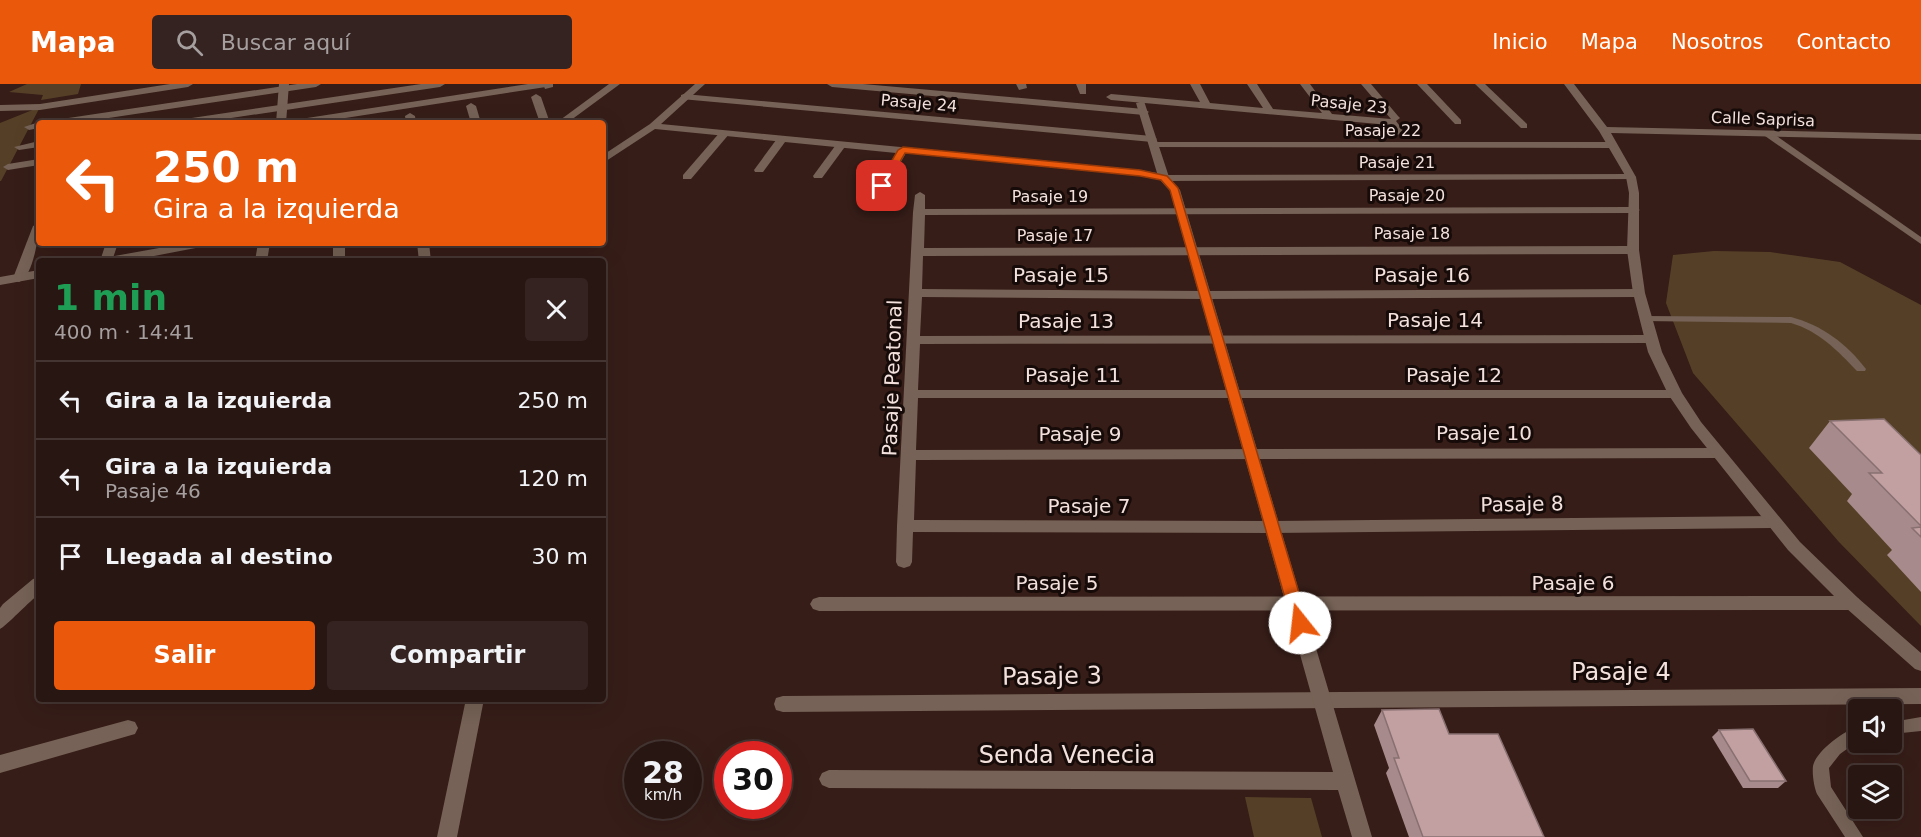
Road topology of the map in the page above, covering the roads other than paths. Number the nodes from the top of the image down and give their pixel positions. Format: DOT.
graph roads {
  1 [pos="188,84"];
  2 [pos="316,84"];
  3 [pos="440,84"];
  4 [pos="615,84"];
  5 [pos="700,84"];
  6 [pos="832,84"];
  7 [pos="1195,84"];
  8 [pos="1252,84"];
  9 [pos="1305,84"];
  10 [pos="1366,84"];
  11 [pos="1422,84"];
  12 [pos="1480,84"];
  13 [pos="1569,84"];
  14 [pos="547,85"];
  15 [pos="284,86"];
  16 [pos="536,97"];
  17 [pos="684,97"];
  18 [pos="1111,97"];
  19 [pos="1143,102"];
  20 [pos="1206,105"];
  21 [pos="471,106"];
  22 [pos="282,107"];
  23 [pos="0,108"];
  24 [pos="1270,111"];
  25 [pos="1329,117"];
  26 [pos="1395,118"];
  27 [pos="74,120"];
  28 [pos="198,120"];
  29 [pos="281,120"];
  30 [pos="314,120"];
  31 [pos="475,120"];
  32 [pos="544,120"];
  33 [pos="565,120"];
  34 [pos="1458,122"];
  35 [pos="653,126"];
  36 [pos="1524,126"];
  37 [pos="1604,130"];
  38 [pos="725,133"];
  39 [pos="1400,133"];
  40 [pos="1768,134"];
  41 [pos="1921,136"];
  42 [pos="783,138"];
  43 [pos="1153,142"];
  44 [pos="36,144"];
  45 [pos="842,144"];
  46 [pos="1612,145"];
  47 [pos="19,147"];
  48 [pos="903,150"];
  49 [pos="606,158"];
  50 [pos="36,162"];
  51 [pos="8,167"];
  52 [pos="759,170"];
  53 [pos="818,176"];
  54 [pos="687,177"];
  55 [pos="1631,177"];
  56 [pos="1164,178"];
  57 [pos="882,186"];
  58 [pos="920,195"];
  59 [pos="1634,210"];
  60 [pos="919,212"];
  61 [pos="1181,212"];
  62 [pos="36,234"];
  63 [pos="1921,241"];
  64 [pos="182,246"];
  65 [pos="1192,250"];
  66 [pos="1633,250"];
  67 [pos="917,252"];
  68 [pos="122,258"];
  69 [pos="36,275"];
  70 [pos="19,278"];
  71 [pos="0,281"];
  72 [pos="916,293"];
  73 [pos="1639,293"];
  74 [pos="1205,295"];
  75 [pos="1646,319"];
  76 [pos="1651,339"];
  77 [pos="914,340"];
  78 [pos="1218,341"];
  79 [pos="1861,369"];
  80 [pos="911,394"];
  81 [pos="1234,394"];
  82 [pos="1675,394"];
  83 [pos="1718,453"];
  84 [pos="1251,454"];
  85 [pos="909,455"];
  86 [pos="1773,522"];
  87 [pos="905,526"];
  88 [pos="1272,527"];
  89 [pos="904,562"];
  90 [pos="36,586"];
  91 [pos="1852,603"];
  92 [pos="819,604"];
  93 [pos="1294,604"];
  94 [pos="0,622"];
  95 [pos="1921,664"];
  96 [pos="1921,696"];
  97 [pos="1322,699"];
  98 [pos="474,702"];
  99 [pos="783,704"];
  100 [pos="1921,724"];
  101 [pos="1902,727"];
  102 [pos="128,728"];
  103 [pos="1848,740"];
  104 [pos="0,764"];
  105 [pos="829,779"];
  106 [pos="1345,781"];
  107 [pos="447,837"];
  108 [pos="1362,837"];
  109 [pos="1855,837"];
  1 -- 23 [label="street"];
  2 -- 15 [label="street"];
  3 -- 22 [label="street"];
  4 -- 33 [label="street"];
  5 -- 17 [label="street"];
  6 -- 19 [label="street"];
  7 -- 20 [label="street"];
  8 -- 24 [label="street"];
  9 -- 25 [label="street"];
  10 -- 26 [label="street"];
  11 -- 34 [label="street"];
  12 -- 36 [label="street"];
  13 -- 37 [label="street"];
  14 -- 30 [label="street"];
  15 -- 22 [label="street"];
  15 -- 27 [label="street"];
  16 -- 32 [label="street"];
  17 -- 35 [label="street"];
  17 -- 43 [label="street, Pasaje 24"];
  18 -- 19 [label="street, Pasaje 23"];
  19 -- 20 [label="street, Pasaje 23"];
  19 -- 43 [label="street"];
  20 -- 24 [label="street, Pasaje 23"];
  21 -- 31 [label="street"];
  22 -- 28 [label="street"];
  22 -- 29 [label="street"];
  24 -- 25 [label="street, Pasaje 23"];
  25 -- 39 [label="street, Pasaje 23"];
  35 -- 38 [label="street, Pasaje 21"];
  35 -- 49 [label="street"];
  37 -- 40 [label="street, Calle Saprisa"];
  37 -- 46 [label="street"];
  38 -- 42 [label="street, Pasaje 21"];
  38 -- 54 [label="street"];
  40 -- 41 [label="street, Calle Saprisa"];
  40 -- 63 [label="lane"];
  42 -- 45 [label="street, Pasaje 21"];
  42 -- 52 [label="street"];
  43 -- 46 [label="street, Pasaje 22"];
  43 -- 56 [label="street"];
  44 -- 47 [label="street"];
  45 -- 48 [label="street, Pasaje 21"];
  45 -- 53 [label="street"];
  46 -- 55 [label="street"];
  48 -- 56 [label="street, Pasaje 21"];
  48 -- 57 [label="street"];
  50 -- 51 [label="street"];
  55 -- 56 [label="street, Pasaje 21"];
  55 -- 59 [label="street"];
  56 -- 61 [label="street"];
  58 -- 60 [label="street, Pasaje Peatonal"];
  59 -- 61 [label="street, Pasaje 20"];
  59 -- 66 [label="street"];
  60 -- 61 [label="street, Pasaje 19"];
  60 -- 67 [label="street, Pasaje Peatonal"];
  61 -- 65 [label="street"];
  62 -- 70 [label="street"];
  64 -- 68 [label="street"];
  65 -- 66 [label="street, Pasaje 18"];
  65 -- 67 [label="street, Pasaje 17"];
  65 -- 74 [label="street"];
  66 -- 73 [label="street"];
  67 -- 72 [label="street, Pasaje Peatonal"];
  69 -- 70 [label="street"];
  70 -- 71 [label="street"];
  72 -- 74 [label="street, Pasaje 15"];
  72 -- 77 [label="street, Pasaje Peatonal"];
  73 -- 74 [label="street, Pasaje 16"];
  73 -- 75 [label="street"];
  74 -- 78 [label="street"];
  75 -- 76 [label="street"];
  75 -- 79 [label="lane"];
  76 -- 78 [label="street, Pasaje 14"];
  76 -- 82 [label="street"];
  77 -- 78 [label="street, Pasaje 13"];
  77 -- 80 [label="street, Pasaje Peatonal"];
  78 -- 81 [label="street"];
  80 -- 81 [label="street, Pasaje 11"];
  80 -- 85 [label="street, Pasaje Peatonal"];
  81 -- 82 [label="street, Pasaje 12"];
  81 -- 84 [label="street"];
  82 -- 83 [label="street"];
  83 -- 84 [label="street, Pasaje 10"];
  83 -- 86 [label="street"];
  84 -- 85 [label="street, Pasaje 9"];
  84 -- 88 [label="street"];
  85 -- 87 [label="street, Pasaje Peatonal"];
  86 -- 88 [label="street, Pasaje 8"];
  86 -- 91 [label="street"];
  87 -- 88 [label="street, Pasaje 7"];
  87 -- 89 [label="street, Pasaje Peatonal"];
  88 -- 93 [label="street"];
  90 -- 94 [label="street"];
  91 -- 93 [label="street, Pasaje 6"];
  91 -- 95 [label="street"];
  92 -- 93 [label="street, Pasaje 5"];
  93 -- 97 [label="street"];
  96 -- 97 [label="street, Pasaje 4"];
  97 -- 99 [label="street, Pasaje 3"];
  97 -- 106 [label="street"];
  98 -- 107 [label="street"];
  100 -- 101 [label="lane"];
  102 -- 104 [label="street"];
  103 -- 109 [label="lane"];
  105 -- 106 [label="street, Senda Venecia"];
  106 -- 108 [label="street"];
}
